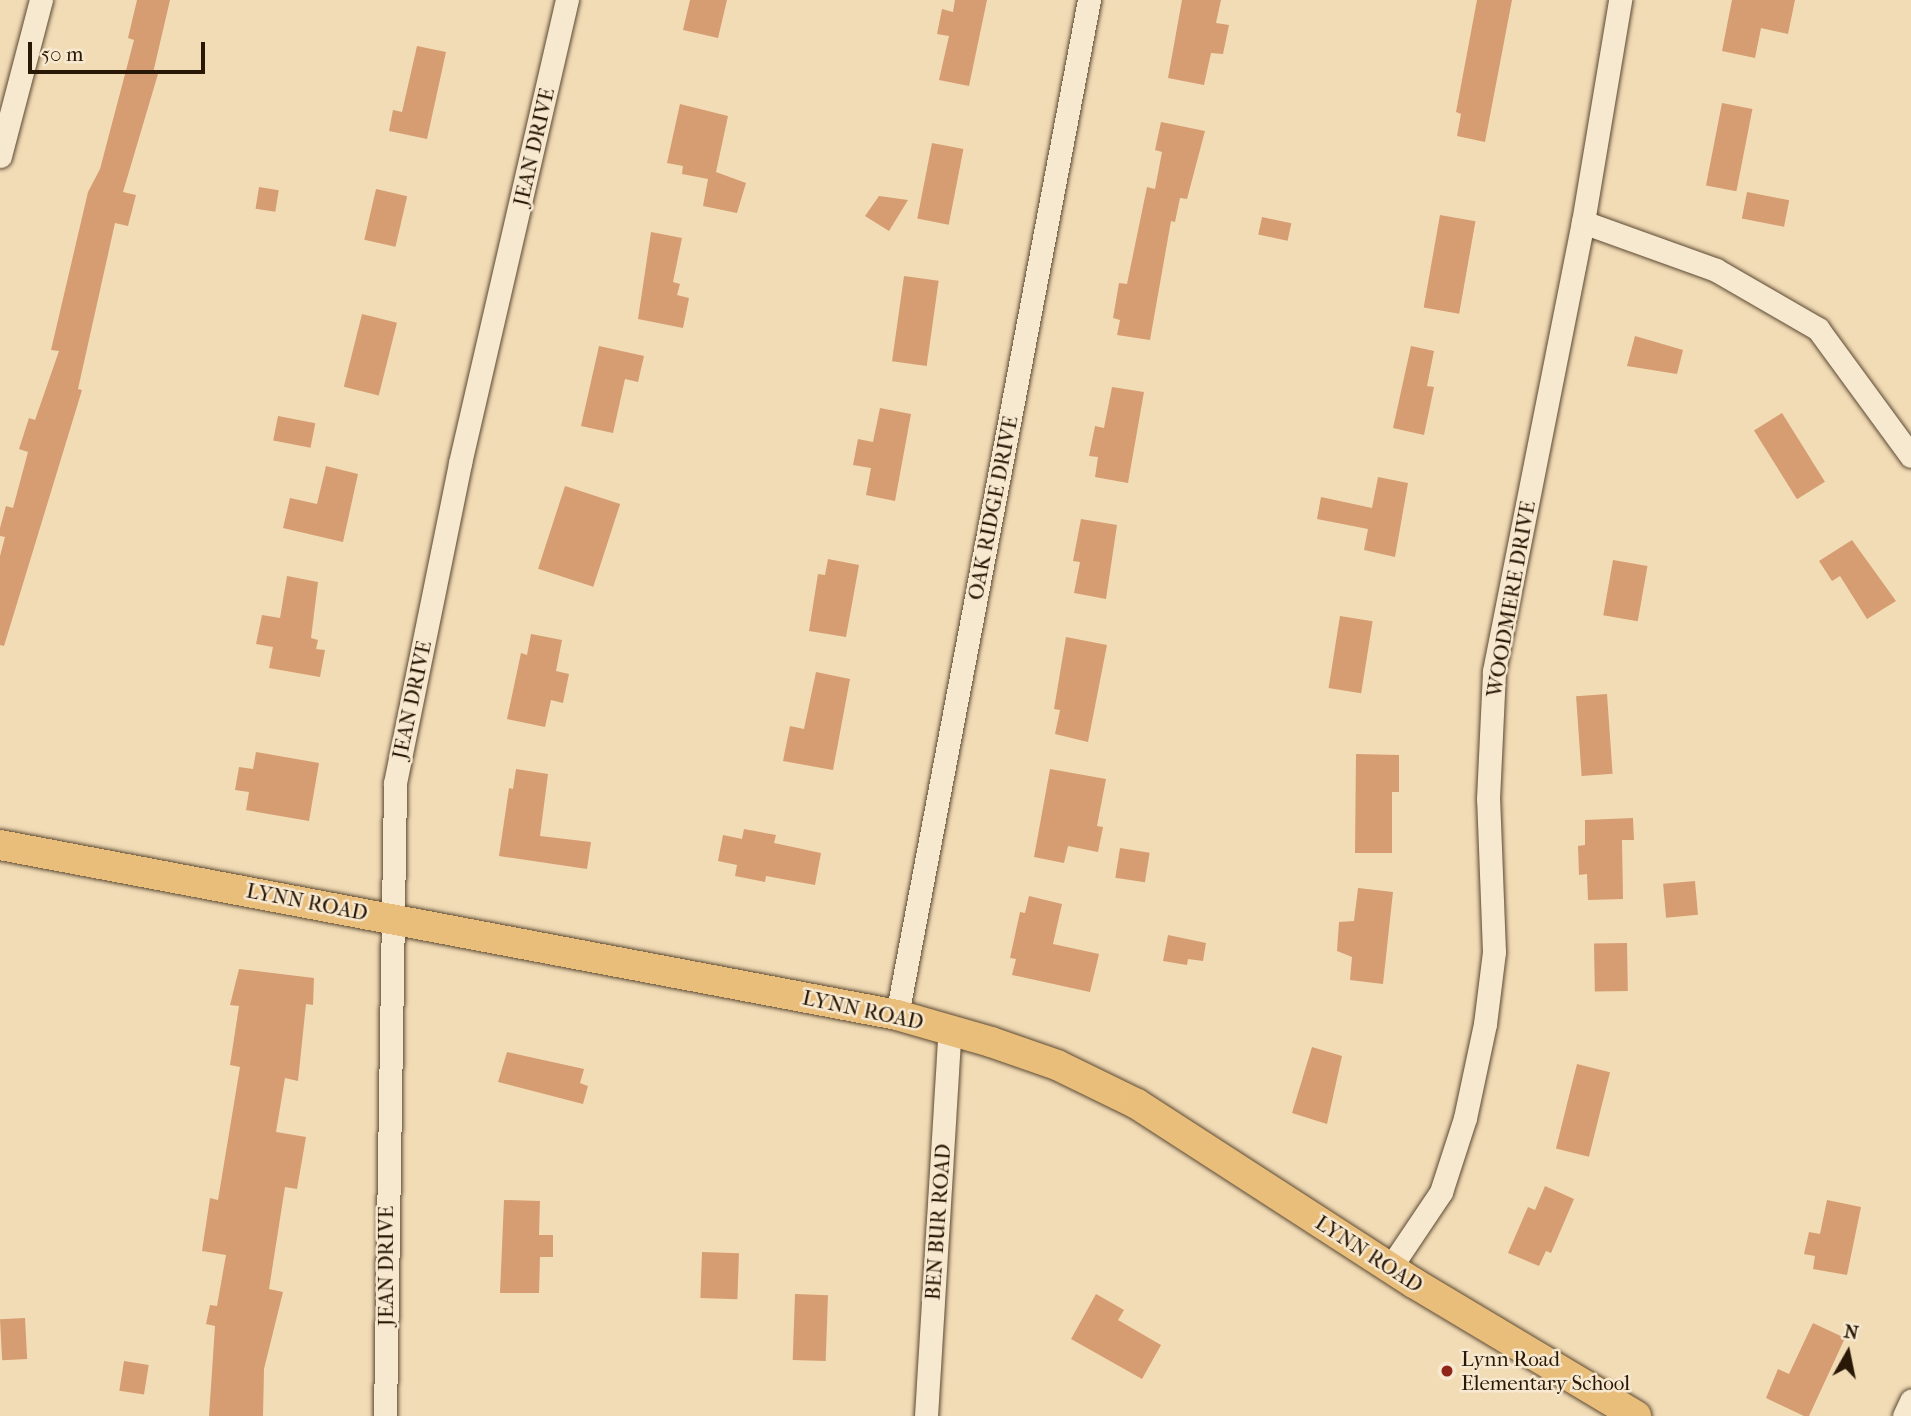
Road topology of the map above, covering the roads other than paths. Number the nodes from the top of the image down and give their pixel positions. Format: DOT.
graph roads {
  1 [pos="41,0"];
  2 [pos="567,0"];
  3 [pos="1089,0"];
  4 [pos="1620,0"];
  5 [pos="0,156"];
  6 [pos="1583,222"];
  7 [pos="1911,456"];
  8 [pos="0,845"];
  9 [pos="391,918"];
  10 [pos="897,1016"];
  11 [pos="950,1029"];
  12 [pos="1390,1268"];
  13 [pos="1911,1401"];
  14 [pos="385,1416"];
  15 [pos="926,1416"];
  16 [pos="1636,1416"];
  17 [pos="1904,1416"];
  1 -- 5 [label="street"];
  2 -- 9 [label="street, JEAN DRIVE"];
  3 -- 10 [label="street, OAK RIDGE DRIVE"];
  4 -- 6 [label="street, WOODMERE DRIVE"];
  6 -- 7 [label="street"];
  6 -- 12 [label="street, WOODMERE DRIVE"];
  8 -- 9 [label="main road, LYNN ROAD"];
  9 -- 10 [label="main road, LYNN ROAD"];
  9 -- 14 [label="street, JEAN DRIVE"];
  10 -- 11 [label="main road, LYNN ROAD"];
  11 -- 12 [label="main road, LYNN ROAD"];
  11 -- 15 [label="street, BEN BUR ROAD"];
  12 -- 16 [label="main road, LYNN ROAD"];
  13 -- 17 [label="street"];
}
